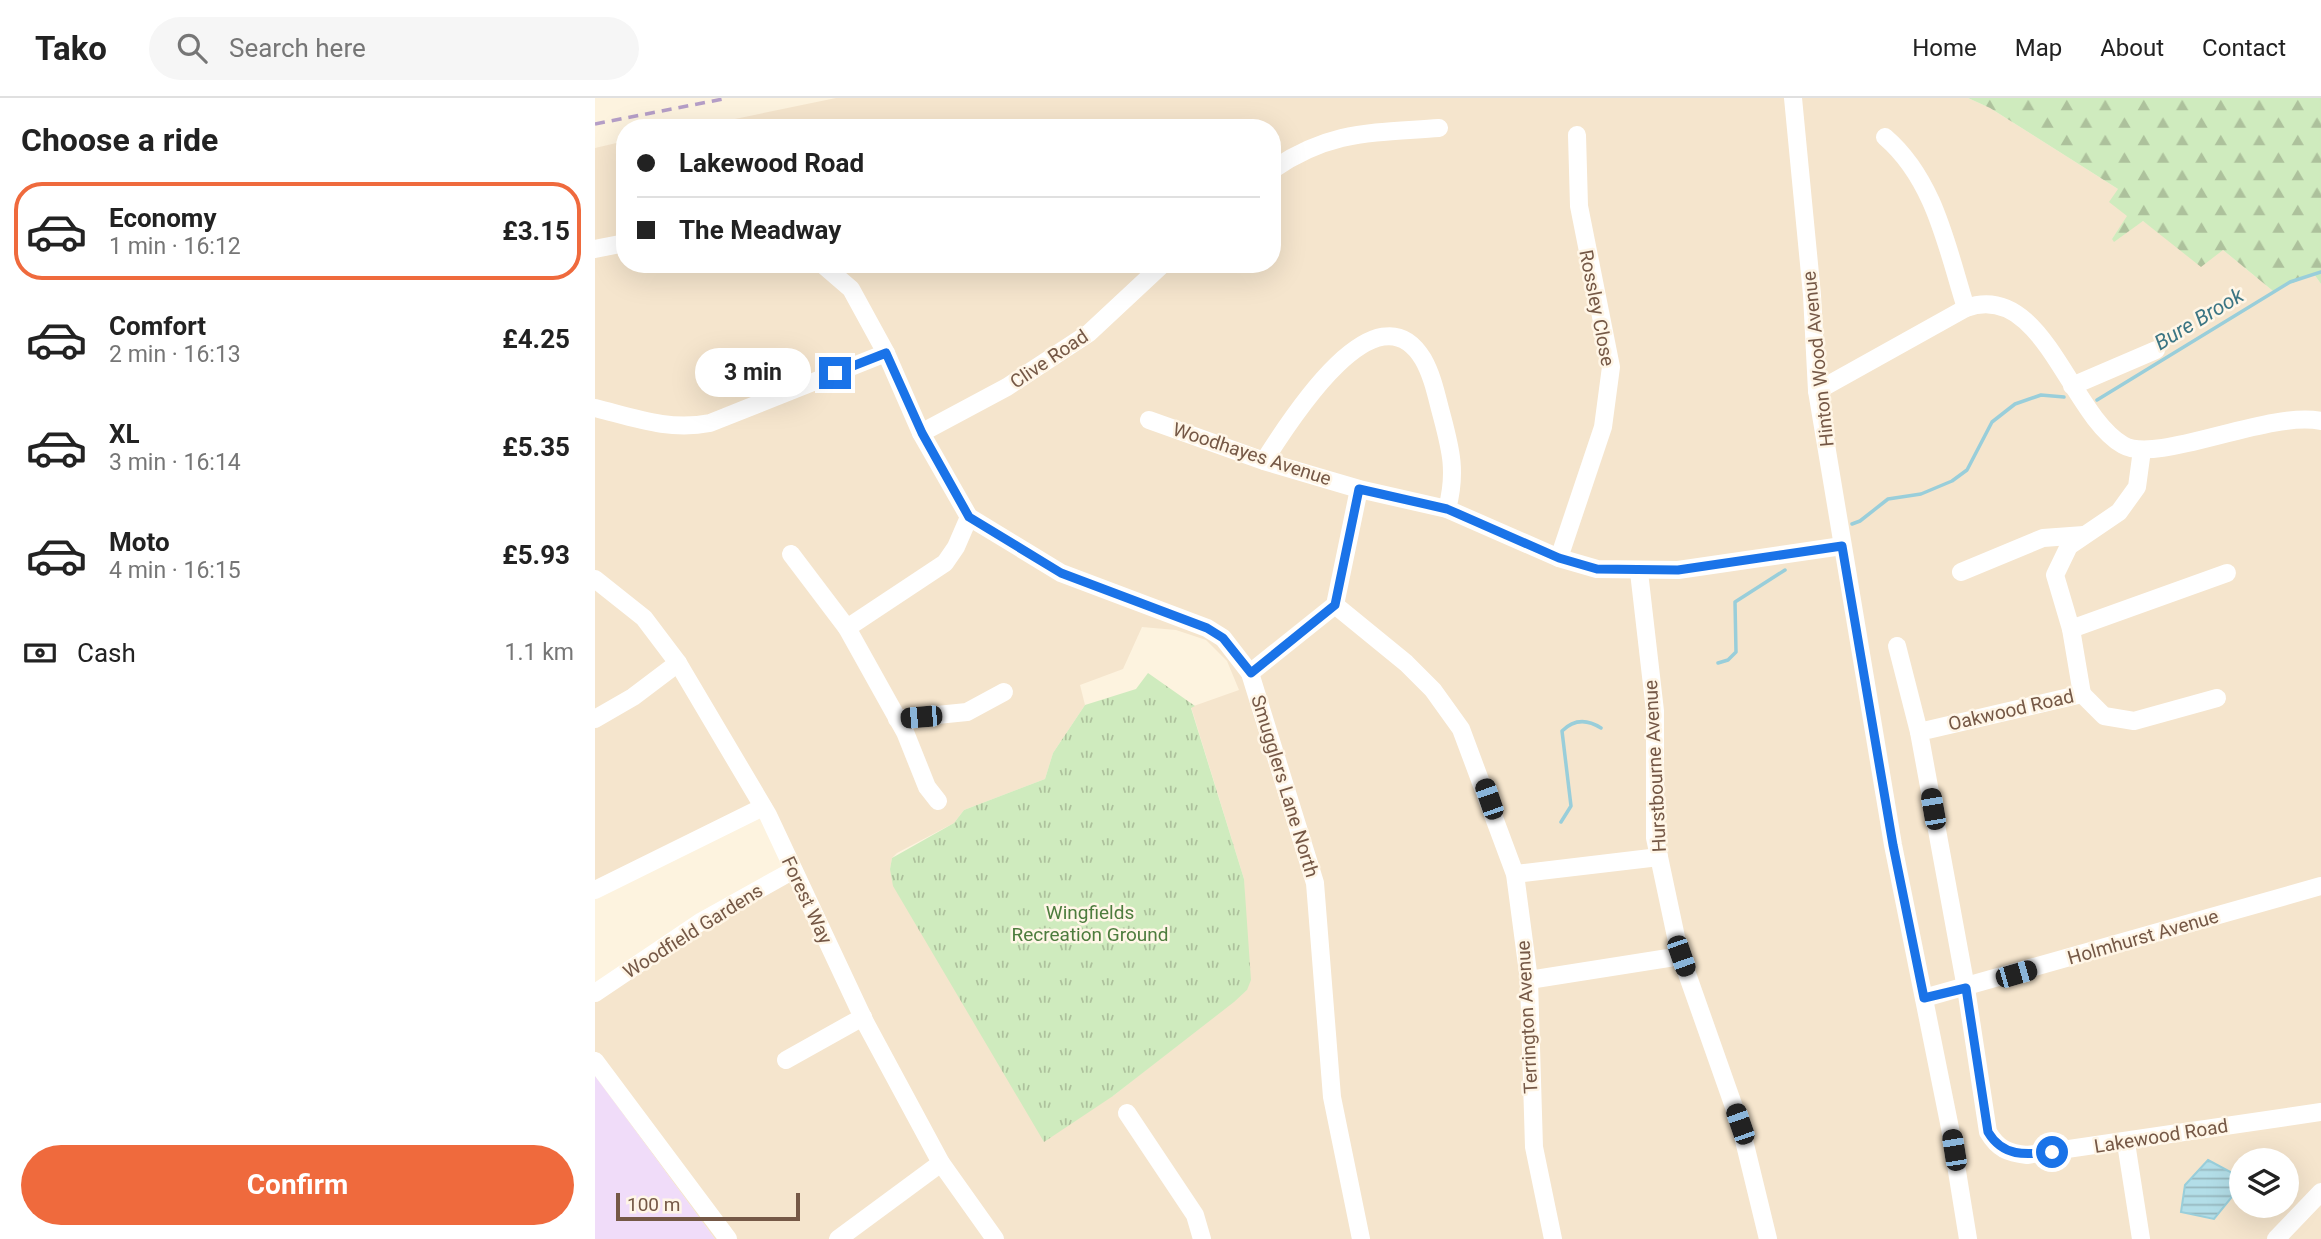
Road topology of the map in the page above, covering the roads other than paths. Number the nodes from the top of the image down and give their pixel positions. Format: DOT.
graph roads {
  1 [pos="1793,98"];
  2 [pos="1439,128"];
  3 [pos="1577,135"];
  4 [pos="1885,137"];
  5 [pos="1281,164"];
  6 [pos="616,244"];
  7 [pos="595,248"];
  8 [pos="832,273"];
  9 [pos="1153,273"];
  10 [pos="1966,308"];
  11 [pos="2156,350"];
  12 [pos="886,353"];
  13 [pos="2073,386"];
  14 [pos="1817,391"];
  15 [pos="595,408"];
  16 [pos="1149,420"];
  17 [pos="2321,421"];
  18 [pos="922,433"];
  19 [pos="2150,449"];
  20 [pos="1264,461"];
  21 [pos="1359,489"];
  22 [pos="1447,509"];
  23 [pos="969,517"];
  24 [pos="2085,535"];
  25 [pos="1842,546"];
  26 [pos="791,554"];
  27 [pos="1559,558"];
  28 [pos="1639,572"];
  29 [pos="1961,572"];
  30 [pos="2227,572"];
  31 [pos="595,579"];
  32 [pos="1335,605"];
  33 [pos="847,628"];
  34 [pos="2071,629"];
  35 [pos="1897,646"];
  36 [pos="678,663"];
  37 [pos="1251,673"];
  38 [pos="1004,692"];
  39 [pos="2082,694"];
  40 [pos="2217,698"];
  41 [pos="595,719"];
  42 [pos="897,719"];
  43 [pos="1919,732"];
  44 [pos="938,801"];
  45 [pos="763,807"];
  46 [pos="1659,857"];
  47 [pos="792,871"];
  48 [pos="1514,874"];
  49 [pos="2321,886"];
  50 [pos="595,890"];
  51 [pos="1681,956"];
  52 [pos="1529,979"];
  53 [pos="1966,988"];
  54 [pos="595,993"];
  55 [pos="1924,998"];
  56 [pos="863,1017"];
  57 [pos="786,1060"];
  58 [pos="595,1061"];
  59 [pos="2321,1112"];
  60 [pos="1127,1113"];
  61 [pos="2126,1143"];
  62 [pos="941,1163"];
  63 [pos="2321,1192"];
  64 [pos="728,1239"];
  65 [pos="838,1239"];
  66 [pos="995,1239"];
  67 [pos="1202,1239"];
  68 [pos="1361,1239"];
  69 [pos="1553,1239"];
  70 [pos="1768,1239"];
  71 [pos="1968,1239"];
  72 [pos="2141,1239"];
  73 [pos="2276,1239"];
  1 -- 14 [label="street, Hinton Wood Avenue"];
  2 -- 5 [label="street"];
  3 -- 27 [label="street, Rossley Close"];
  4 -- 10 [label="street"];
  6 -- 7 [label="street"];
  8 -- 12 [label="street, Smugglers Lane North"];
  9 -- 18 [label="street, Clive Road"];
  10 -- 13 [label="street"];
  10 -- 14 [label="street"];
  11 -- 13 [label="street"];
  12 -- 15 [label="street"];
  12 -- 18 [label="street, Smugglers Lane North"];
  13 -- 19 [label="street"];
  14 -- 25 [label="street, Hinton Wood Avenue"];
  16 -- 20 [label="street, Woodhayes Avenue"];
  17 -- 19 [label="street"];
  18 -- 23 [label="street, Smugglers Lane North"];
  19 -- 24 [label="street, Oakwood Road"];
  20 -- 21 [label="street, Woodhayes Avenue"];
  20 -- 22 [label="street"];
  21 -- 22 [label="street, Woodhayes Avenue"];
  21 -- 32 [label="street"];
  22 -- 27 [label="street, Woodhayes Avenue"];
  23 -- 33 [label="street"];
  23 -- 37 [label="street, Smugglers Lane North"];
  24 -- 29 [label="street"];
  24 -- 34 [label="street, Oakwood Road"];
  25 -- 28 [label="street, Woodhayes Avenue"];
  25 -- 55 [label="street, Hinton Wood Avenue"];
  26 -- 33 [label="street"];
  27 -- 28 [label="street, Woodhayes Avenue"];
  28 -- 46 [label="street, Hurstbourne Avenue"];
  30 -- 34 [label="street"];
  31 -- 36 [label="street, Forest Way"];
  32 -- 37 [label="street"];
  32 -- 48 [label="street, Terrington Avenue"];
  33 -- 42 [label="street"];
  34 -- 39 [label="street, Oakwood Road"];
  35 -- 43 [label="street"];
  36 -- 41 [label="street"];
  36 -- 45 [label="street, Forest Way"];
  37 -- 68 [label="street, Smugglers Lane North"];
  38 -- 42 [label="street"];
  39 -- 40 [label="street"];
  39 -- 43 [label="street, Oakwood Road"];
  42 -- 44 [label="street"];
  43 -- 53 [label="street"];
  45 -- 47 [label="street, Forest Way"];
  45 -- 50 [label="street"];
  46 -- 48 [label="street"];
  46 -- 51 [label="street, Hurstbourne Avenue"];
  47 -- 54 [label="street, Woodfield Gardens"];
  47 -- 56 [label="street, Forest Way"];
  48 -- 52 [label="street, Terrington Avenue"];
  49 -- 53 [label="street, Holmhurst Avenue"];
  51 -- 52 [label="street"];
  51 -- 70 [label="street, Hurstbourne Avenue"];
  52 -- 69 [label="street, Terrington Avenue"];
  53 -- 55 [label="street, Holmhurst Avenue"];
  53 -- 61 [label="street, Lakewood Road"];
  55 -- 71 [label="street, Hinton Wood Avenue"];
  56 -- 57 [label="street"];
  56 -- 62 [label="street, Forest Way"];
  58 -- 64 [label="street"];
  59 -- 61 [label="street, Lakewood Road"];
  60 -- 67 [label="street"];
  61 -- 72 [label="street"];
  62 -- 65 [label="street"];
  62 -- 66 [label="street, Forest Way"];
  63 -- 73 [label="street"];
}
